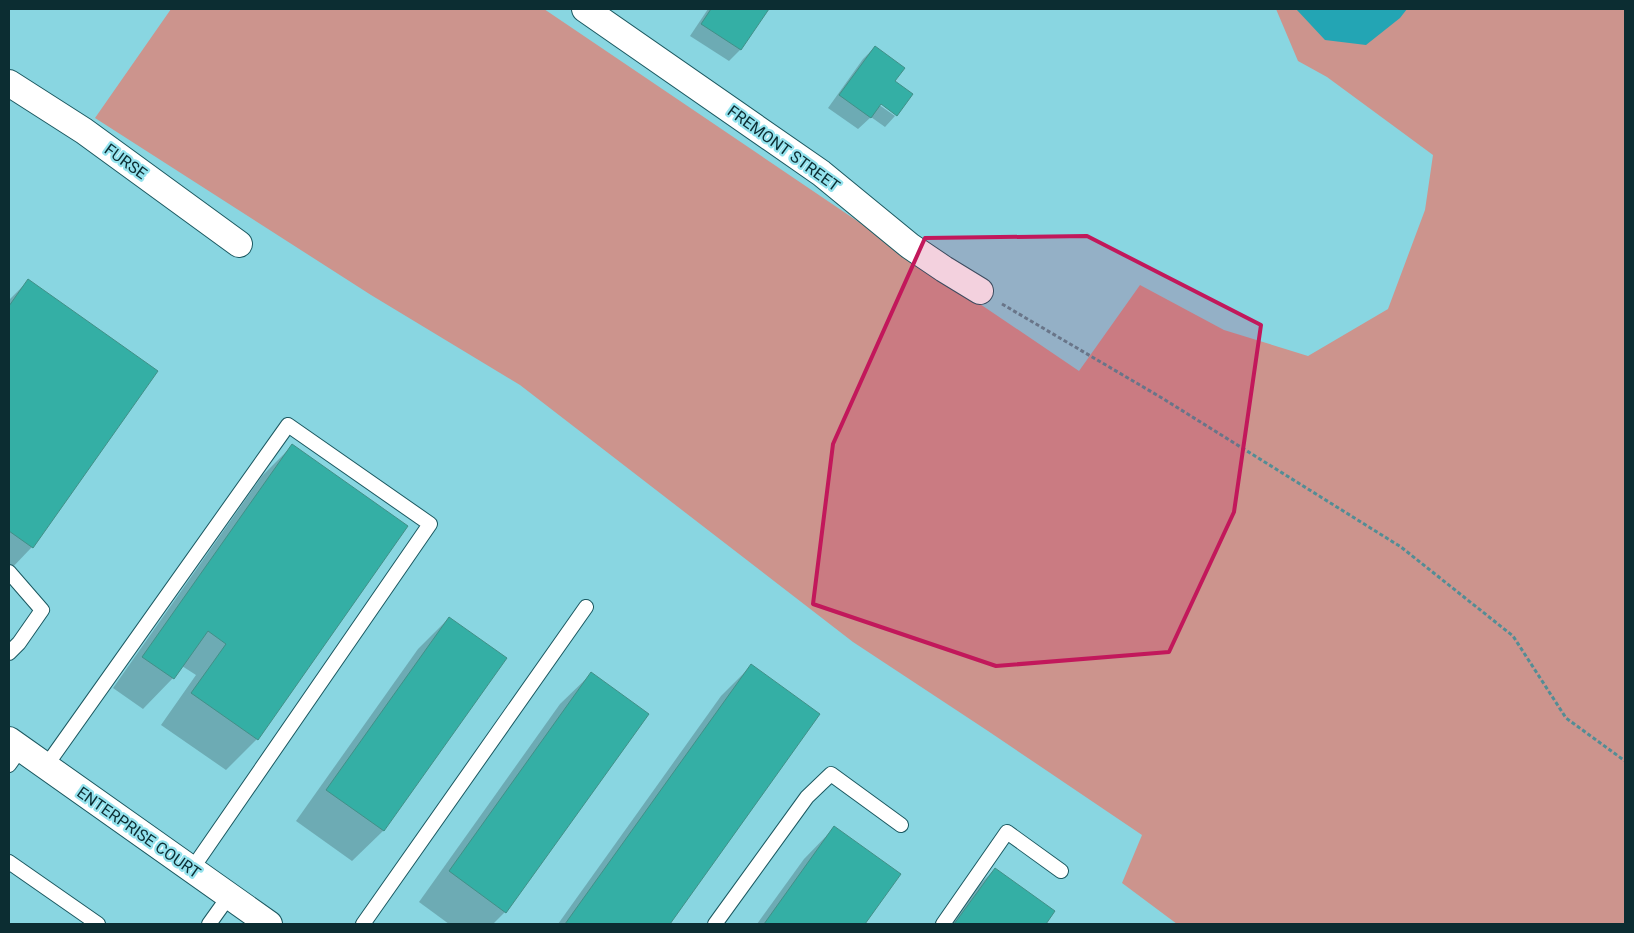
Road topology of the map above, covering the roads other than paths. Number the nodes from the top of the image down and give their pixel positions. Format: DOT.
graph roads {
  1 [pos="585,9"];
  2 [pos="9,83"];
  3 [pos="239,244"];
  4 [pos="980,291"];
  5 [pos="9,572"];
  6 [pos="586,607"];
  7 [pos="9,653"];
  8 [pos="13,751"];
  9 [pos="46,766"];
  10 [pos="901,825"];
  11 [pos="9,862"];
  12 [pos="192,869"];
  13 [pos="1061,872"];
  14 [pos="229,896"];
  15 [pos="98,924"];
  16 [pos="209,924"];
  17 [pos="269,924"];
  18 [pos="363,924"];
  19 [pos="715,924"];
  20 [pos="943,924"];
  1 -- 4 [label="street, FREMONT STREET"];
  2 -- 3 [label="street, FURSE"];
  5 -- 7 [label="lane"];
  6 -- 18 [label="lane"];
  8 -- 9 [label="street, ENTERPRISE COURT"];
  9 -- 12 [label="street, ENTERPRISE COURT"];
  9 -- 12 [label="lane"];
  10 -- 19 [label="lane"];
  11 -- 15 [label="lane"];
  12 -- 14 [label="street, ENTERPRISE COURT"];
  13 -- 20 [label="lane"];
  14 -- 16 [label="lane"];
  14 -- 17 [label="street, ENTERPRISE COURT"];
}
